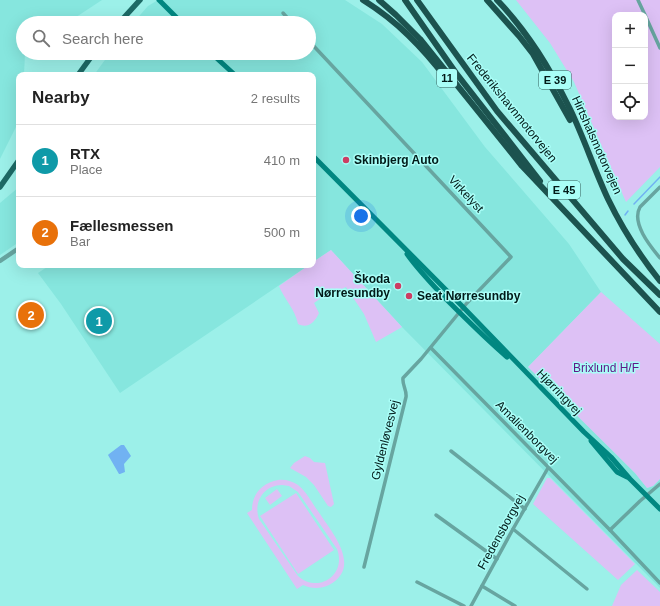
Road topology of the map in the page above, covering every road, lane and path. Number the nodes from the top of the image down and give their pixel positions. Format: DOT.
graph roads {
  1 [pos="159,0"];
  2 [pos="363,0"];
  3 [pos="379,0"];
  4 [pos="405,0"];
  5 [pos="417,0"];
  6 [pos="486,0"];
  7 [pos="497,0"];
  8 [pos="638,0"];
  9 [pos="139,1"];
  10 [pos="644,12"];
  11 [pos="283,13"];
  12 [pos="125,16"];
  13 [pos="175,16"];
  14 [pos="286,16"];
  15 [pos="648,22"];
  16 [pos="316,48"];
  17 [pos="660,48"];
  18 [pos="89,60"];
  19 [pos="218,60"];
  20 [pos="226,68"];
  21 [pos="80,72"];
  22 [pos="228,72"];
  23 [pos="231,72"];
  24 [pos="316,159"];
  25 [pos="16,164"];
  26 [pos="522,166"];
  27 [pos="595,170"];
  28 [pos="0,187"];
  29 [pos="660,187"];
  30 [pos="568,216"];
  31 [pos="400,245"];
  32 [pos="16,250"];
  33 [pos="660,258"];
  34 [pos="0,261"];
  35 [pos="660,281"];
  36 [pos="660,296"];
  37 [pos="463,307"];
  38 [pos="459,312"];
  39 [pos="660,312"];
  40 [pos="431,348"];
  41 [pos="520,366"];
  42 [pos="451,451"];
  43 [pos="548,468"];
  44 [pos="660,484"];
  45 [pos="646,496"];
  46 [pos="525,509"];
  47 [pos="660,509"];
  48 [pos="436,515"];
  49 [pos="513,529"];
  50 [pos="610,530"];
  51 [pos="497,559"];
  52 [pos="364,567"];
  53 [pos="417,582"];
  54 [pos="660,583"];
  55 [pos="482,586"];
  56 [pos="587,589"];
  57 [pos="464,606"];
  58 [pos="471,606"];
  59 [pos="515,606"];
  1 -- 13 [label="main road"];
  2 -- 26 [label="highway, 11"];
  3 -- 26 [label="highway"];
  4 -- 30 [label="highway, Frederikshavnmotorvejen / E 45"];
  5 -- 36 [label="highway, Frederikshavnmotorvejen / E 45"];
  6 -- 27 [label="highway"];
  7 -- 27 [label="highway, Hirtshalsmotorvejen / E 39"];
  8 -- 10 [label="street"];
  9 -- 12 [label="main road"];
  11 -- 14 [label="street"];
  15 -- 17 [label="street"];
  16 -- 37 [label="street, Virkelyst"];
  18 -- 21 [label="main road"];
  19 -- 20 [label="main road"];
  20 -- 22 [label="main road"];
  20 -- 23 [label="main road"];
  24 -- 31 [label="main road, Hjørringvej"];
  25 -- 28 [label="main road"];
  26 -- 30 [label="highway"];
  27 -- 35 [label="highway, Hirtshalsmotorvejen / E 39"];
  29 -- 33 [label="street"];
  30 -- 39 [label="highway, E 45"];
  31 -- 37 [label="main road, Hjørringvej"];
  31 -- 38 [label="main road, Hjørringvej"];
  32 -- 34 [label="street"];
  37 -- 38 [label="street"];
  37 -- 41 [label="main road, Hjørringvej"];
  38 -- 40 [label="street, Gyldenløvesvej"];
  38 -- 41 [label="main road, Hjørringvej"];
  40 -- 43 [label="street, Amalienborgvej"];
  40 -- 52 [label="street, Gyldenløvesvej"];
  41 -- 45 [label="main road, Hjørringvej"];
  42 -- 46 [label="street"];
  43 -- 46 [label="street, Fredensborgvej"];
  43 -- 50 [label="street, Amalienborgvej"];
  44 -- 45 [label="street"];
  45 -- 47 [label="main road, Hjørringvej"];
  45 -- 50 [label="street"];
  46 -- 49 [label="street, Fredensborgvej"];
  48 -- 51 [label="street"];
  49 -- 51 [label="street, Fredensborgvej"];
  49 -- 56 [label="street"];
  50 -- 54 [label="street, Amalienborgvej"];
  51 -- 55 [label="street, Fredensborgvej"];
  53 -- 57 [label="street"];
  55 -- 58 [label="street, Fredensborgvej"];
  55 -- 59 [label="street"];
}
